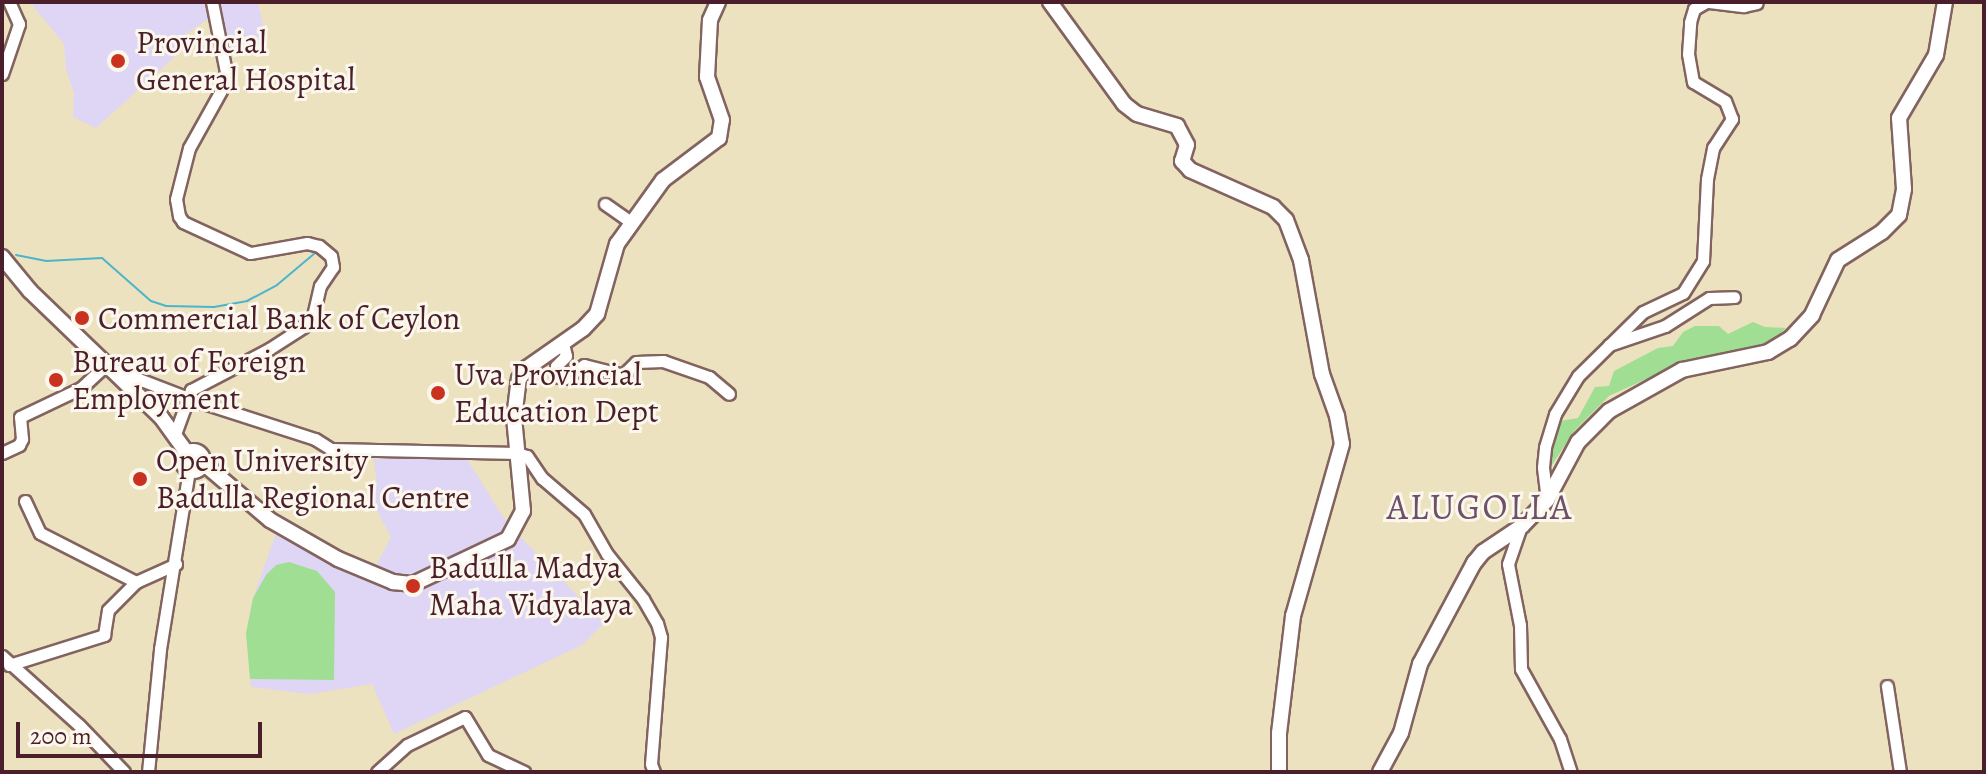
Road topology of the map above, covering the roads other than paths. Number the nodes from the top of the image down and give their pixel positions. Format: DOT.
graph roads {
  1 [pos="9,2"];
  2 [pos="212,2"];
  3 [pos="718,2"];
  4 [pos="1050,2"];
  5 [pos="1707,2"];
  6 [pos="1945,2"];
  7 [pos="1757,3"];
  8 [pos="2,74"];
  9 [pos="605,204"];
  10 [pos="632,223"];
  11 [pos="2,257"];
  12 [pos="1734,297"];
  13 [pos="563,343"];
  14 [pos="1605,346"];
  15 [pos="110,367"];
  16 [pos="729,394"];
  17 [pos="188,398"];
  18 [pos="175,434"];
  19 [pos="2,453"];
  20 [pos="187,453"];
  21 [pos="517,453"];
  22 [pos="203,463"];
  23 [pos="189,470"];
  24 [pos="1547,500"];
  25 [pos="25,501"];
  26 [pos="1522,526"];
  27 [pos="176,564"];
  28 [pos="136,582"];
  29 [pos="6,661"];
  30 [pos="1887,686"];
  31 [pos="124,772"];
  32 [pos="148,772"];
  33 [pos="377,772"];
  34 [pos="524,772"];
  35 [pos="654,772"];
  36 [pos="1279,772"];
  37 [pos="1380,772"];
  38 [pos="1571,772"];
  39 [pos="1900,772"];
  1 -- 8 [label="street"];
  2 -- 17 [label="street"];
  3 -- 10 [label="main road"];
  4 -- 36 [label="main road"];
  5 -- 7 [label="street"];
  5 -- 14 [label="street"];
  6 -- 24 [label="main road"];
  9 -- 10 [label="street"];
  10 -- 13 [label="main road"];
  11 -- 15 [label="main road"];
  12 -- 14 [label="street"];
  13 -- 16 [label="street"];
  13 -- 21 [label="main road"];
  14 -- 24 [label="street"];
  15 -- 17 [label="street"];
  15 -- 18 [label="main road"];
  15 -- 19 [label="street"];
  17 -- 18 [label="street"];
  17 -- 21 [label="street"];
  18 -- 20 [label="main road"];
  20 -- 22 [label="main road"];
  20 -- 23 [label="main road"];
  21 -- 22 [label="main road"];
  21 -- 35 [label="street"];
  22 -- 23 [label="main road"];
  23 -- 27 [label="street"];
  24 -- 26 [label="main road"];
  25 -- 28 [label="street"];
  26 -- 37 [label="main road"];
  26 -- 38 [label="street"];
  27 -- 28 [label="street"];
  27 -- 32 [label="street"];
  28 -- 29 [label="street"];
  29 -- 31 [label="street"];
  30 -- 39 [label="street"];
  33 -- 34 [label="street"];
}
